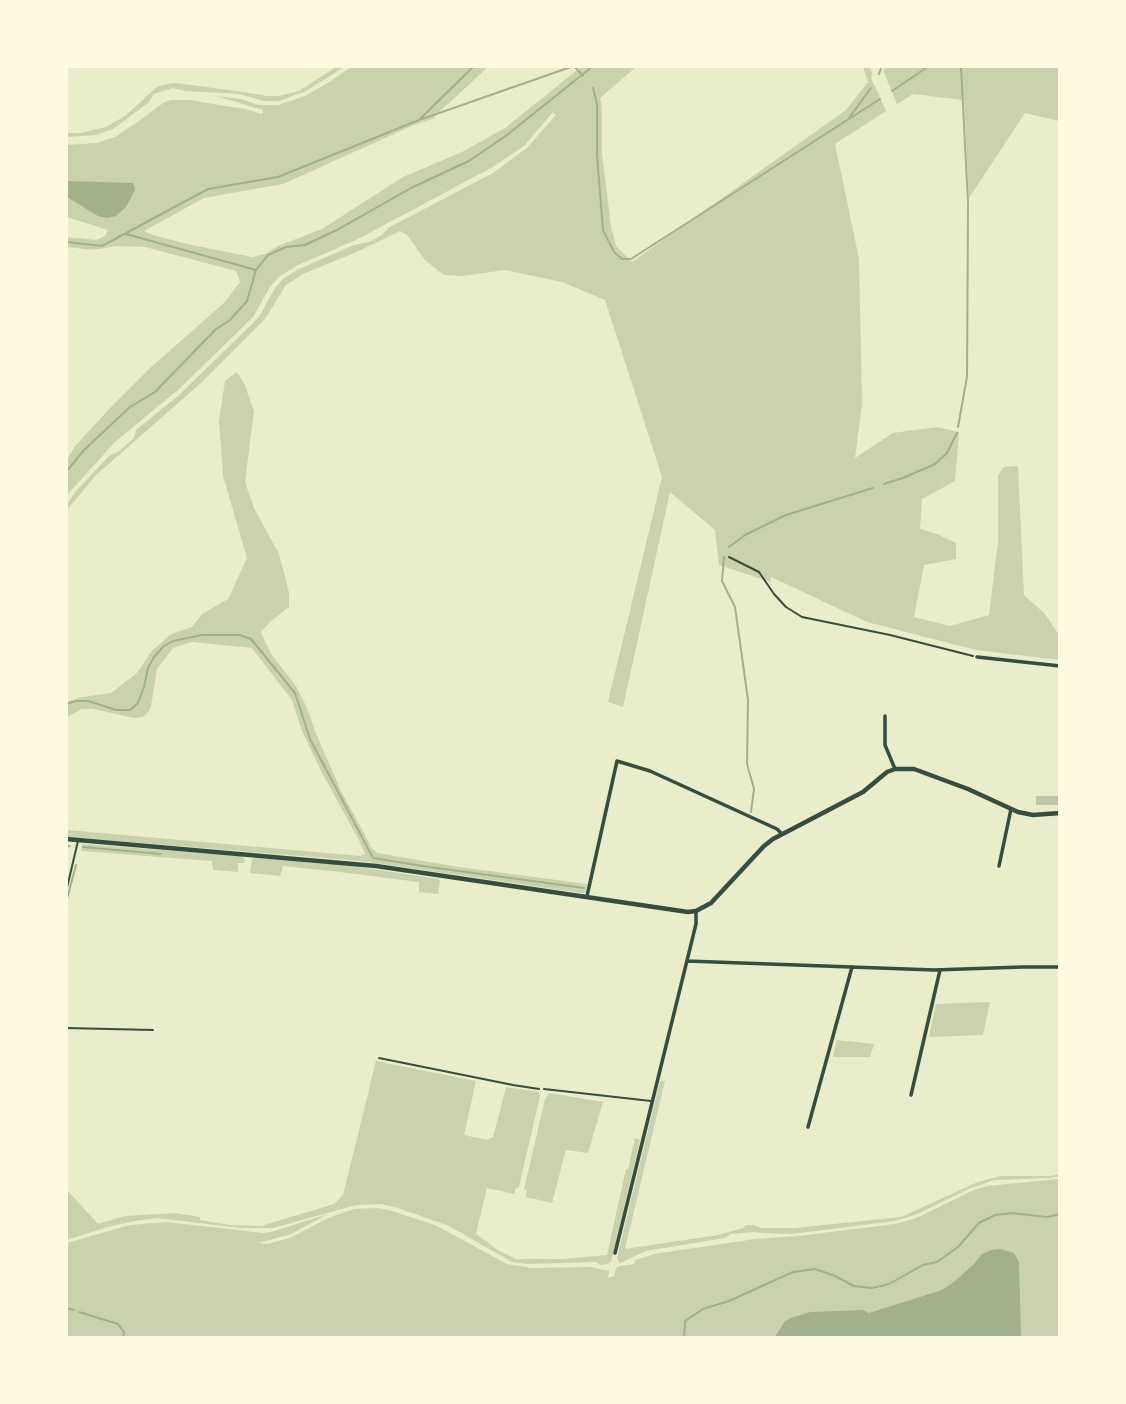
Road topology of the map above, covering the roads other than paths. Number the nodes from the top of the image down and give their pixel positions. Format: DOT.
graph roads {
  1 [pos="977,657"];
  2 [pos="1059,666"];
  3 [pos="885,716"];
  4 [pos="895,769"];
  5 [pos="1012,809"];
  6 [pos="1059,813"];
  7 [pos="782,834"];
  8 [pos="66,839"];
  9 [pos="78,840"];
  10 [pos="999,866"];
  11 [pos="66,892"];
  12 [pos="587,897"];
  13 [pos="696,911"];
  14 [pos="687,961"];
  15 [pos="852,967"];
  16 [pos="1059,967"];
  17 [pos="940,970"];
  18 [pos="66,1028"];
  19 [pos="153,1030"];
  20 [pos="544,1089"];
  21 [pos="911,1095"];
  22 [pos="652,1101"];
  23 [pos="808,1127"];
  24 [pos="615,1253"];
  1 -- 2 [label="street"];
  3 -- 4 [label="street"];
  4 -- 5 [label="street"];
  4 -- 7 [label="street"];
  5 -- 6 [label="street"];
  5 -- 10 [label="street"];
  7 -- 12 [label="street"];
  7 -- 13 [label="street"];
  8 -- 9 [label="street"];
  9 -- 11 [label="lane"];
  9 -- 12 [label="street"];
  12 -- 13 [label="street"];
  13 -- 14 [label="street"];
  14 -- 15 [label="street"];
  14 -- 22 [label="street"];
  15 -- 17 [label="street"];
  15 -- 23 [label="street"];
  16 -- 17 [label="street"];
  17 -- 21 [label="street"];
  18 -- 19 [label="lane"];
  20 -- 22 [label="lane"];
  22 -- 24 [label="street"];
}
